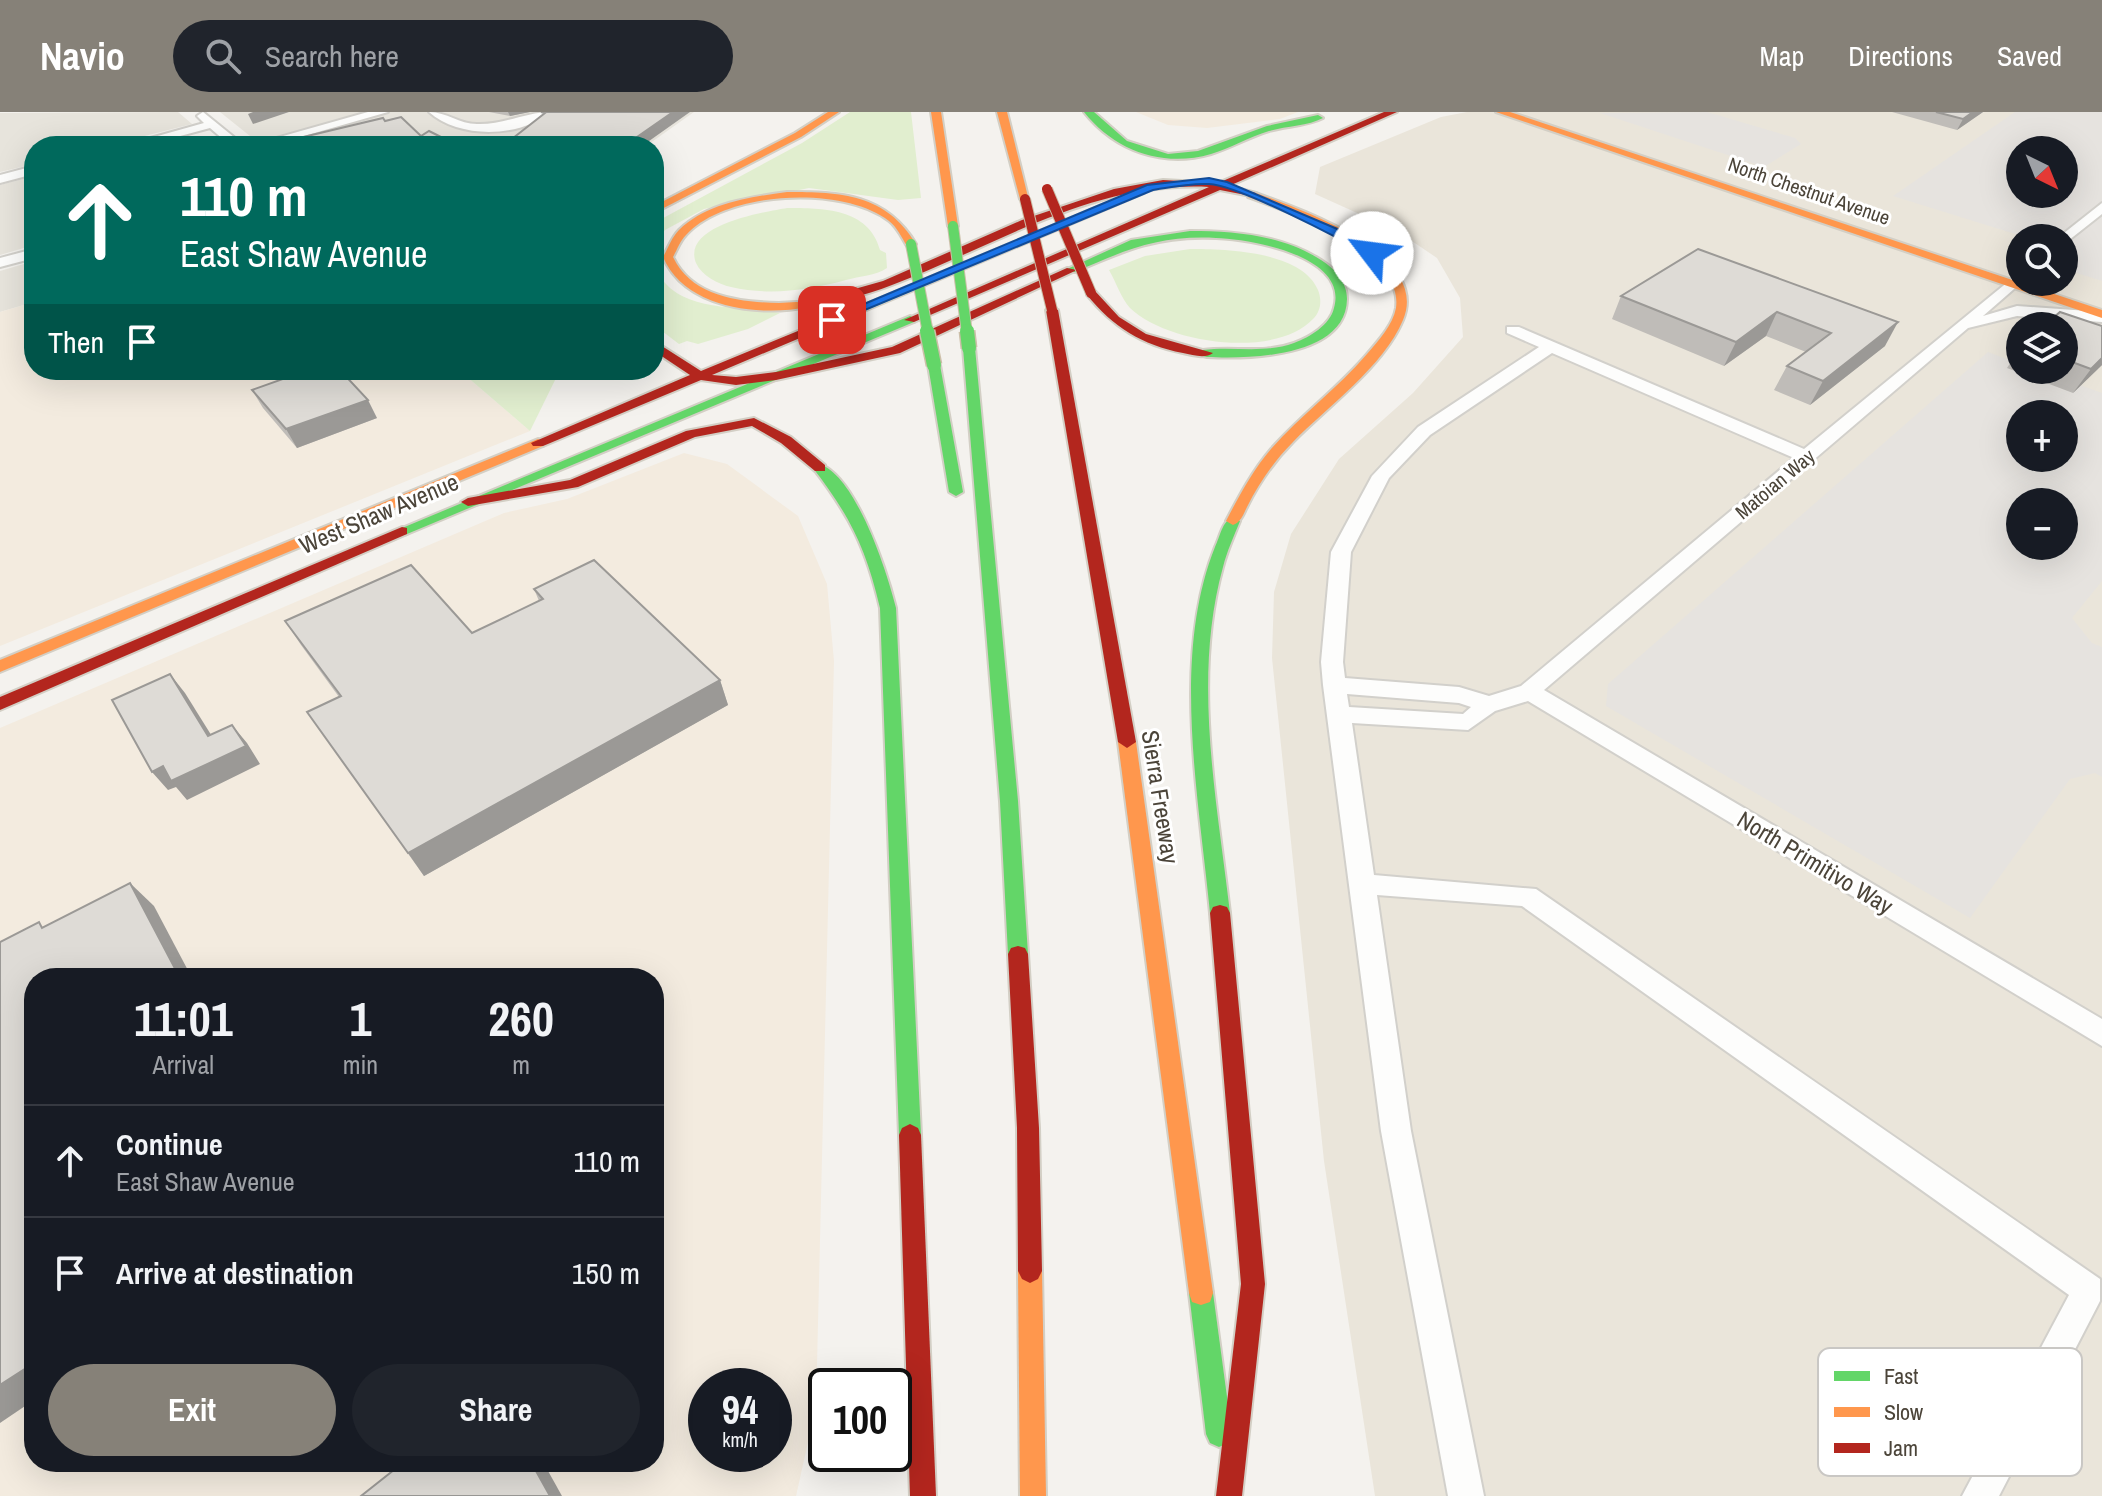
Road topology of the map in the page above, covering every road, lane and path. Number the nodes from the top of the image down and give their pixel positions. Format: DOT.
graph roads {
  1 [pos="198,112"];
  2 [pos="382,112"];
  3 [pos="435,112"];
  4 [pos="545,112"];
  5 [pos="834,112"];
  6 [pos="936,112"];
  7 [pos="1002,112"];
  8 [pos="1009,112"];
  9 [pos="1089,112"];
  10 [pos="1392,112"];
  11 [pos="1501,112"];
  12 [pos="1325,115"];
  13 [pos="213,124"];
  14 [pos="1026,129"];
  15 [pos="167,136"];
  16 [pos="227,136"];
  17 [pos="292,136"];
  18 [pos="1041,171"];
  19 [pos="24,173"];
  20 [pos="0,179"];
  21 [pos="1224,184"];
  22 [pos="1151,188"];
  23 [pos="664,205"];
  24 [pos="2102,207"];
  25 [pos="2078,228"];
  26 [pos="24,256"];
  27 [pos="0,263"];
  28 [pos="2006,277"];
  29 [pos="2006,289"];
  30 [pos="2054,296"];
  31 [pos="2102,316"];
  32 [pos="1964,326"];
  33 [pos="1513,330"];
  34 [pos="1551,346"];
  35 [pos="664,352"];
  36 [pos="697,376"];
  37 [pos="780,376"];
  38 [pos="1807,457"];
  39 [pos="468,502"];
  40 [pos="958,505"];
  41 [pos="969,567"];
  42 [pos="0,666"];
  43 [pos="1334,685"];
  44 [pos="1529,691"];
  45 [pos="0,704"];
  46 [pos="1489,704"];
  47 [pos="1338,714"];
  48 [pos="1009,801"];
  49 [pos="1362,884"];
  50 [pos="2102,1034"];
  51 [pos="2058,1348"];
  52 [pos="1991,1476"];
  53 [pos="923,1496"];
  54 [pos="1033,1496"];
  55 [pos="1228,1496"];
  56 [pos="1466,1496"];
  57 [pos="1980,1496"];
  1 -- 13 [label="street"];
  2 -- 17 [label="street"];
  3 -- 4 [label="street"];
  5 -- 23 [label="main road"];
  6 -- 48 [label="main road, bridge"];
  7 -- 55 [label="main road, Sierra Freeway, bridge"];
  8 -- 14 [label="main road"];
  9 -- 12 [label="main road"];
  10 -- 21 [label="main road"];
  11 -- 28 [label="main road, North Chestnut Avenue"];
  12 -- 22 [label="main road"];
  13 -- 15 [label="street"];
  13 -- 16 [label="street"];
  18 -- 37 [label="main road, bridge"];
  19 -- 20 [label="street"];
  21 -- 22 [label="main road"];
  21 -- 37 [label="main road"];
  21 -- 55 [label="main road"];
  22 -- 36 [label="main road, West Shaw Avenue"];
  22 -- 40 [label="main road, bridge"];
  24 -- 25 [label="street"];
  26 -- 27 [label="street"];
  29 -- 32 [label="street, Matoian Way"];
  30 -- 31 [label="main road, North Chestnut Avenue"];
  31 -- 32 [label="street"];
  32 -- 38 [label="street, Matoian Way"];
  33 -- 34 [label="street"];
  34 -- 38 [label="street"];
  34 -- 43 [label="street"];
  35 -- 36 [label="main road"];
  36 -- 37 [label="main road"];
  36 -- 42 [label="main road, West Shaw Avenue"];
  37 -- 39 [label="main road, West Shaw Avenue"];
  38 -- 44 [label="street, Matoian Way"];
  39 -- 45 [label="main road, West Shaw Avenue"];
  39 -- 53 [label="main road"];
  41 -- 48 [label="main road"];
  43 -- 46 [label="street"];
  43 -- 47 [label="street"];
  44 -- 46 [label="street"];
  44 -- 50 [label="street, North Primitivo Way"];
  46 -- 47 [label="street"];
  47 -- 49 [label="street"];
  48 -- 54 [label="main road"];
  49 -- 51 [label="street"];
  49 -- 56 [label="street"];
  52 -- 57 [label="street"];
}
